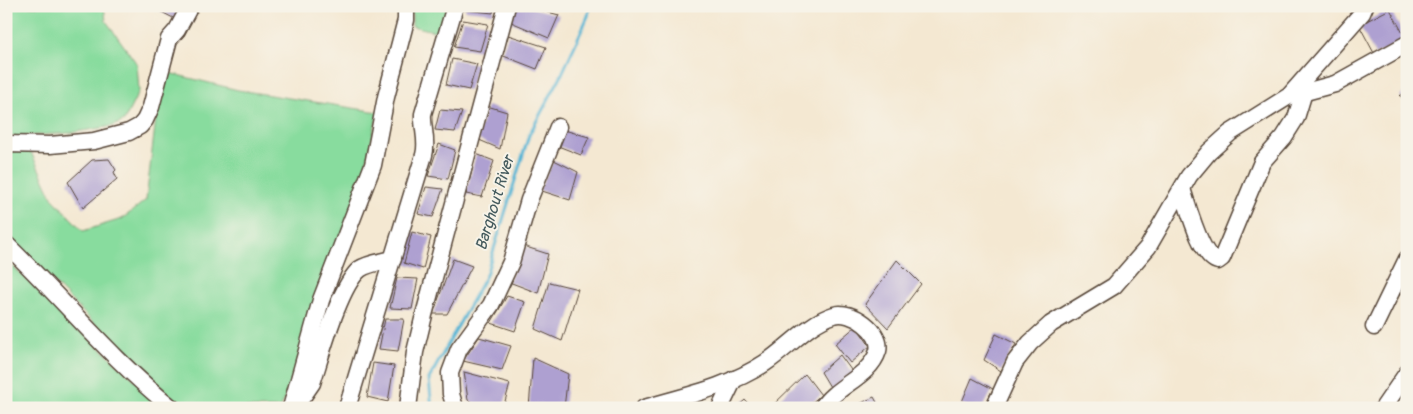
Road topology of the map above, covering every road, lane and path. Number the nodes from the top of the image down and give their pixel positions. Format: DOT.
graph roads {
  1 [pos="190,6"];
  2 [pos="406,6"];
  3 [pos="456,6"];
  4 [pos="507,6"];
  5 [pos="1365,6"];
  6 [pos="1407,44"];
  7 [pos="1297,94"];
  8 [pos="558,127"];
  9 [pos="6,144"];
  10 [pos="1182,190"];
  11 [pos="6,244"];
  12 [pos="393,259"];
  13 [pos="1407,259"];
  14 [pos="1374,327"];
  15 [pos="1407,373"];
  16 [pos="734,379"];
  17 [pos="291,407"];
  18 [pos="172,408"];
  19 [pos="347,408"];
  20 [pos="408,408"];
  21 [pos="455,408"];
  22 [pos="644,408"];
  23 [pos="720,408"];
  24 [pos="822,408"];
  25 [pos="994,408"];
  26 [pos="1383,408"];
  1 -- 9 [label="street"];
  2 -- 17 [label="street"];
  3 -- 12 [label="street"];
  4 -- 20 [label="street"];
  5 -- 7 [label="street"];
  6 -- 7 [label="street"];
  7 -- 10 [label="street"];
  7 -- 10 [label="street"];
  8 -- 21 [label="street"];
  10 -- 25 [label="street"];
  11 -- 18 [label="street"];
  12 -- 17 [label="street"];
  12 -- 19 [label="street"];
  13 -- 14 [label="street"];
  15 -- 26 [label="street"];
  16 -- 22 [label="street"];
  16 -- 23 [label="street"];
  16 -- 24 [label="street"];
}
